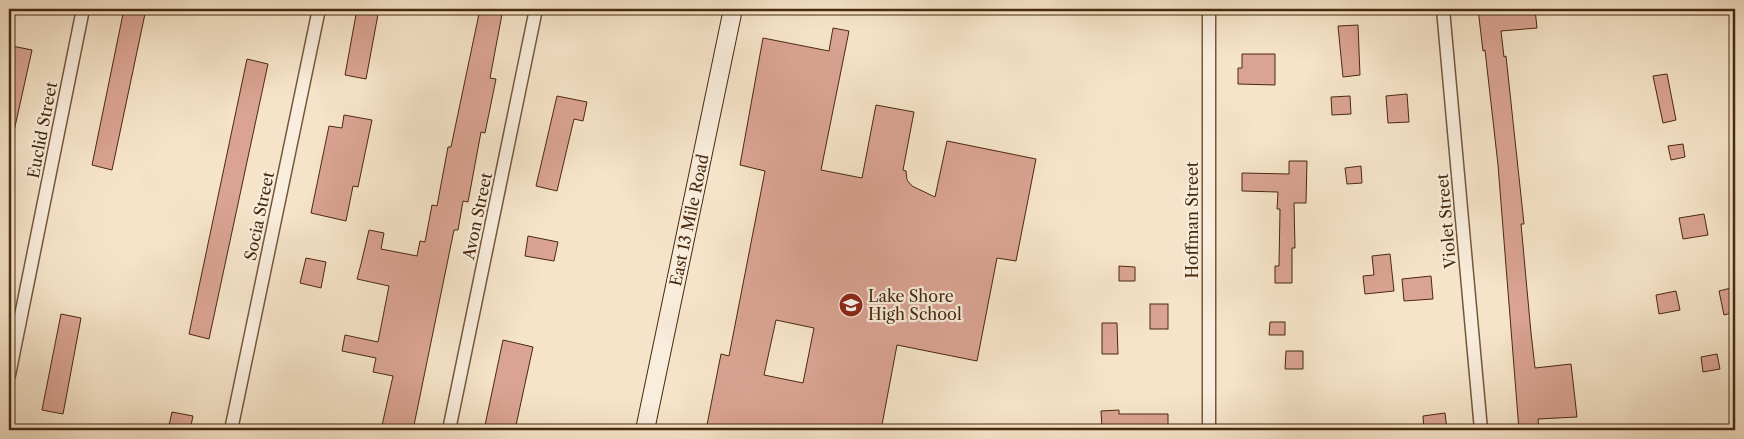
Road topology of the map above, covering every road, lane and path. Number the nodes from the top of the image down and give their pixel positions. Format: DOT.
graph roads {
  1 [pos="83,9"];
  2 [pos="319,9"];
  3 [pos="536,9"];
  4 [pos="733,9"];
  5 [pos="1208,9"];
  6 [pos="1443,9"];
  7 [pos="9,375"];
  8 [pos="231,430"];
  9 [pos="449,430"];
  10 [pos="645,430"];
  11 [pos="1209,430"];
  12 [pos="1481,430"];
  1 -- 7 [label="street, Euclid Street"];
  2 -- 8 [label="street, Socia Street"];
  3 -- 9 [label="street, Avon Street"];
  4 -- 10 [label="main road, East 13 Mile Road"];
  5 -- 11 [label="street, Hoffman Street"];
  6 -- 12 [label="street, Violet Street"];
}
